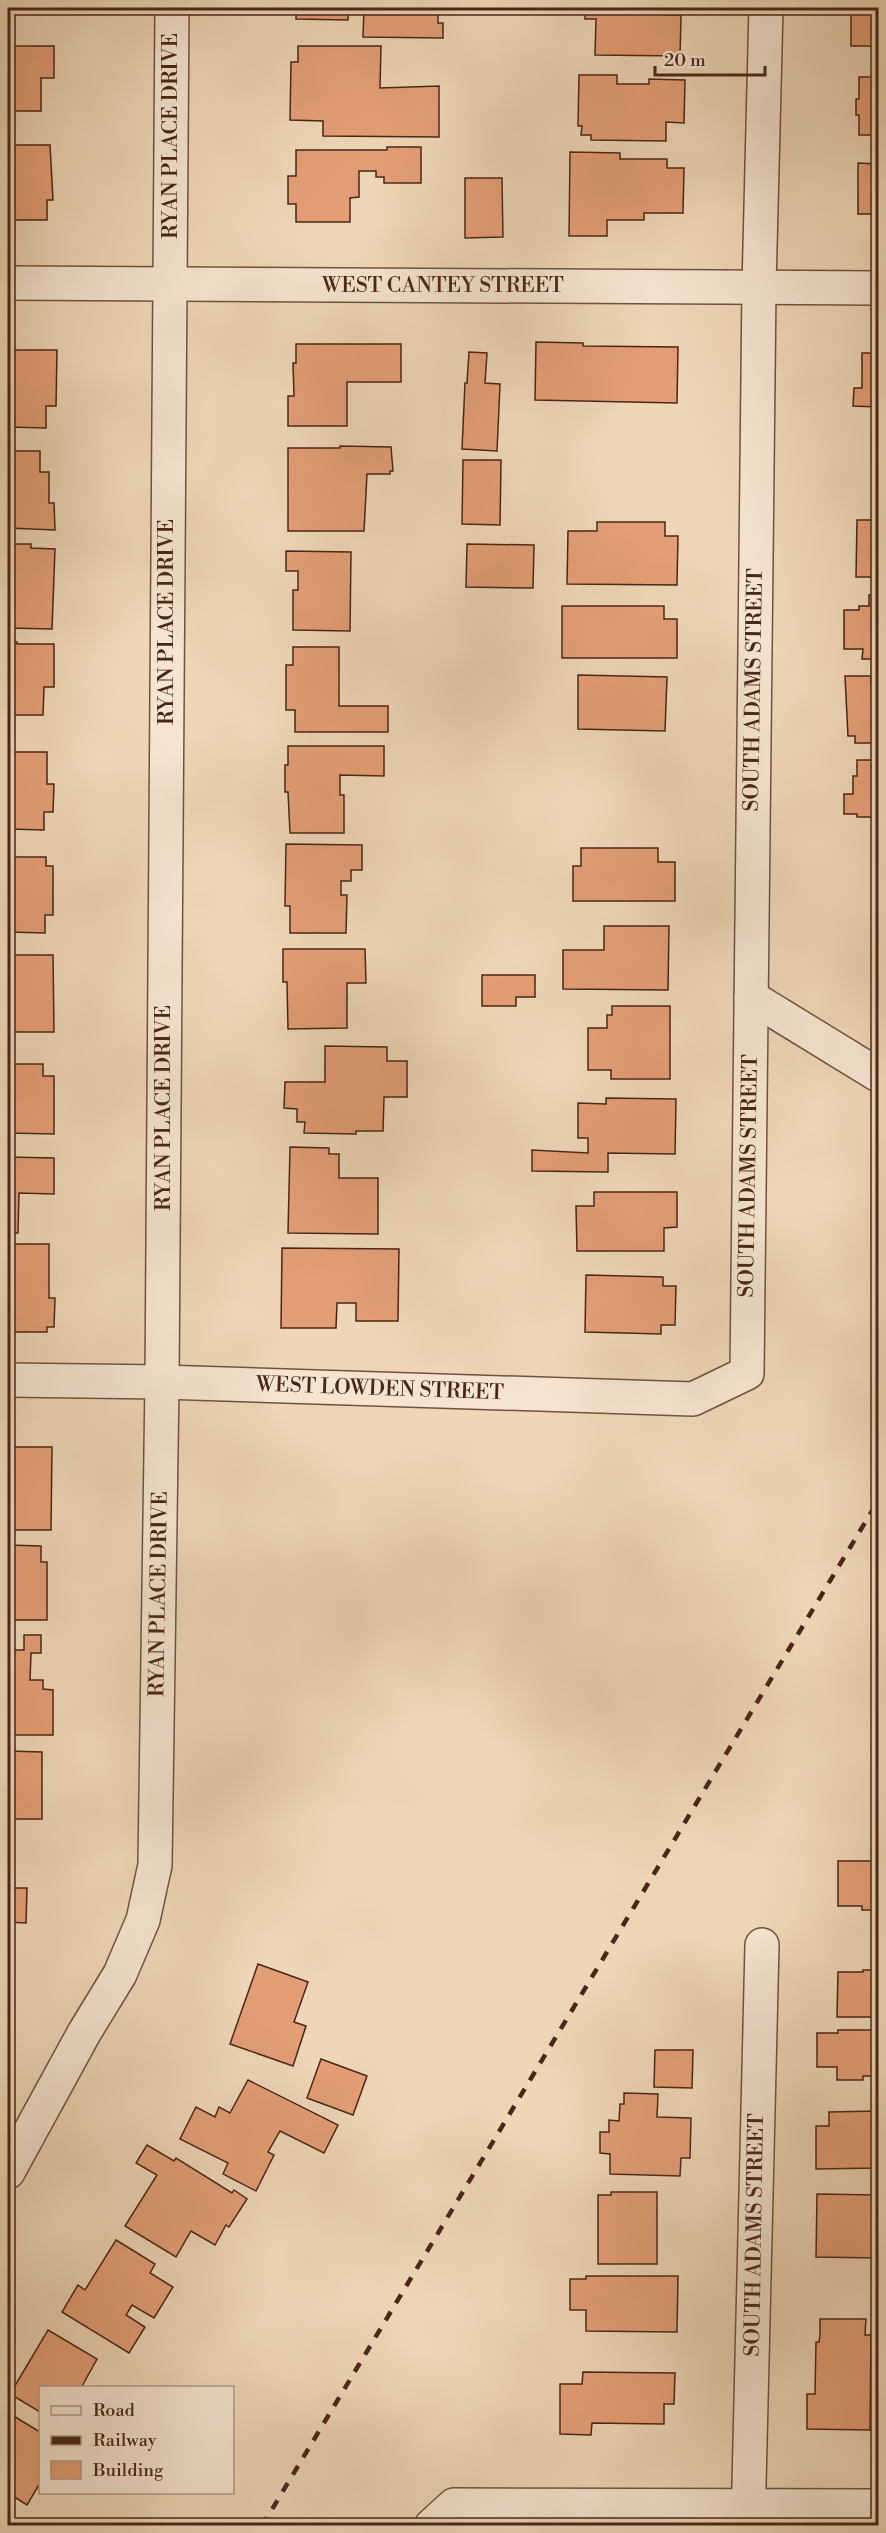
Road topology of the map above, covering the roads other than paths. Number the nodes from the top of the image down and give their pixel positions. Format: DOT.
graph roads {
  1 [pos="172,8"];
  2 [pos="766,8"];
  3 [pos="8,283"];
  4 [pos="170,284"];
  5 [pos="759,287"];
  6 [pos="879,288"];
  7 [pos="751,997"];
  8 [pos="879,1075"];
  9 [pos="747,1373"];
  10 [pos="8,1380"];
  11 [pos="162,1382"];
  12 [pos="762,1945"];
  13 [pos="8,2172"];
  14 [pos="879,2505"];
  15 [pos="442,2515"];
  16 [pos="748,2515"];
  1 -- 4 [label="street, RYAN PLACE DRIVE"];
  2 -- 5 [label="street, SOUTH ADAMS STREET"];
  3 -- 4 [label="street, WEST CANTEY STREET"];
  4 -- 5 [label="street, WEST CANTEY STREET"];
  4 -- 11 [label="street, RYAN PLACE DRIVE"];
  5 -- 6 [label="street, WEST CANTEY STREET"];
  5 -- 7 [label="street, SOUTH ADAMS STREET"];
  7 -- 8 [label="street"];
  7 -- 9 [label="street, SOUTH ADAMS STREET"];
  9 -- 11 [label="street, WEST LOWDEN STREET"];
  10 -- 11 [label="street, WEST LOWDEN STREET"];
  11 -- 13 [label="street, RYAN PLACE DRIVE"];
  12 -- 16 [label="street, SOUTH ADAMS STREET"];
  14 -- 16 [label="street"];
  15 -- 16 [label="street"];
}
